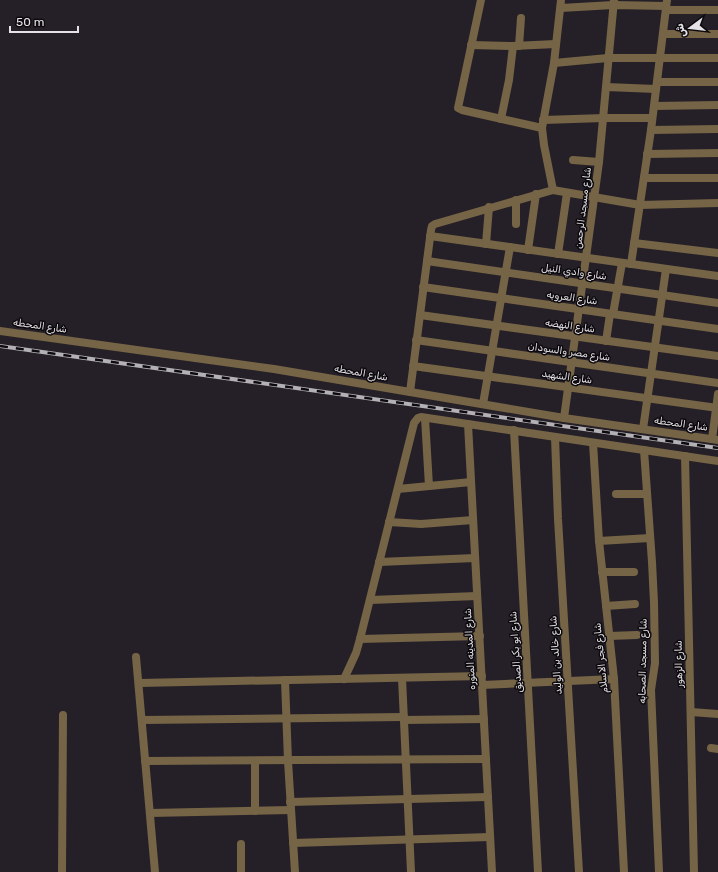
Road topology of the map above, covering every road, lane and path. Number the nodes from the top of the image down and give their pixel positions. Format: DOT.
graph roads {
  1 [pos="481,0"];
  2 [pos="614,2"];
  3 [pos="561,4"];
  4 [pos="666,6"];
  5 [pos="718,10"];
  6 [pos="521,18"];
  7 [pos="663,34"];
  8 [pos="718,34"];
  9 [pos="556,44"];
  10 [pos="471,45"];
  11 [pos="516,46"];
  12 [pos="608,58"];
  13 [pos="660,58"];
  14 [pos="718,58"];
  15 [pos="554,63"];
  16 [pos="718,82"];
  17 [pos="656,85"];
  18 [pos="606,87"];
  19 [pos="718,104"];
  20 [pos="654,106"];
  21 [pos="604,118"];
  22 [pos="652,118"];
  23 [pos="501,119"];
  24 [pos="542,124"];
  25 [pos="718,129"];
  26 [pos="651,130"];
  27 [pos="718,153"];
  28 [pos="647,154"];
  29 [pos="573,160"];
  30 [pos="599,162"];
  31 [pos="644,178"];
  32 [pos="718,178"];
  33 [pos="553,190"];
  34 [pos="567,192"];
  35 [pos="536,194"];
  36 [pos="594,198"];
  37 [pos="516,200"];
  38 [pos="718,203"];
  39 [pos="640,205"];
  40 [pos="489,207"];
  41 [pos="516,224"];
  42 [pos="430,236"];
  43 [pos="634,243"];
  44 [pos="486,244"];
  45 [pos="510,247"];
  46 [pos="528,250"];
  47 [pos="718,253"];
  48 [pos="558,254"];
  49 [pos="587,258"];
  50 [pos="427,261"];
  51 [pos="622,263"];
  52 [pos="631,264"];
  53 [pos="666,269"];
  54 [pos="506,273"];
  55 [pos="718,276"];
  56 [pos="583,284"];
  57 [pos="423,288"];
  58 [pos="618,289"];
  59 [pos="662,296"];
  60 [pos="501,298"];
  61 [pos="718,303"];
  62 [pos="579,309"];
  63 [pos="612,314"];
  64 [pos="420,315"];
  65 [pos="658,321"];
  66 [pos="497,326"];
  67 [pos="718,329"];
  68 [pos="0,331"];
  69 [pos="576,336"];
  70 [pos="416,340"];
  71 [pos="606,341"];
  72 [pos="654,348"];
  73 [pos="492,351"];
  74 [pos="718,356"];
  75 [pos="572,362"];
  76 [pos="413,366"];
  77 [pos="651,374"];
  78 [pos="488,376"];
  79 [pos="718,383"];
  80 [pos="568,388"];
  81 [pos="410,392"];
  82 [pos="718,394"];
  83 [pos="647,399"];
  84 [pos="483,404"];
  85 [pos="717,408"];
  86 [pos="425,418"];
  87 [pos="564,418"];
  88 [pos="468,424"];
  89 [pos="643,429"];
  90 [pos="514,430"];
  91 [pos="555,437"];
  92 [pos="715,439"];
  93 [pos="593,443"];
  94 [pos="644,450"];
  95 [pos="685,456"];
  96 [pos="718,461"];
  97 [pos="471,482"];
  98 [pos="429,486"];
  99 [pos="398,488"];
  100 [pos="616,494"];
  101 [pos="647,494"];
  102 [pos="473,520"];
  103 [pos="389,522"];
  104 [pos="650,538"];
  105 [pos="599,541"];
  106 [pos="475,558"];
  107 [pos="379,562"];
  108 [pos="602,572"];
  109 [pos="634,572"];
  110 [pos="477,596"];
  111 [pos="370,600"];
  112 [pos="635,604"];
  113 [pos="606,606"];
  114 [pos="637,635"];
  115 [pos="480,636"];
  116 [pos="609,636"];
  117 [pos="360,639"];
  118 [pos="136,657"];
  119 [pos="482,676"];
  120 [pos="402,678"];
  121 [pos="344,679"];
  122 [pos="614,679"];
  123 [pos="285,680"];
  124 [pos="568,681"];
  125 [pos="528,682"];
  126 [pos="139,683"];
  127 [pos="482,685"];
  128 [pos="690,712"];
  129 [pos="718,714"];
  130 [pos="64,715"];
  131 [pos="286,718"];
  132 [pos="404,718"];
  133 [pos="484,719"];
  134 [pos="142,720"];
  135 [pos="406,759"];
  136 [pos="486,759"];
  137 [pos="145,760"];
  138 [pos="288,760"];
  139 [pos="255,761"];
  140 [pos="488,798"];
  141 [pos="407,799"];
  142 [pos="290,802"];
  143 [pos="291,810"];
  144 [pos="254,811"];
  145 [pos="150,813"];
  146 [pos="490,837"];
  147 [pos="409,840"];
  148 [pos="293,843"];
  149 [pos="241,844"];
  150 [pos="62,872"];
  151 [pos="155,872"];
  152 [pos="241,872"];
  153 [pos="295,872"];
  154 [pos="411,872"];
  155 [pos="492,872"];
  156 [pos="538,872"];
  157 [pos="579,872"];
  158 [pos="624,872"];
  159 [pos="659,872"];
  160 [pos="694,872"];
  1 -- 10 [label="street"];
  2 -- 3 [label="street"];
  2 -- 4 [label="street"];
  2 -- 12 [label="street, شارع مسجد الرحمن"];
  3 -- 9 [label="street"];
  4 -- 5 [label="street"];
  4 -- 7 [label="street"];
  6 -- 11 [label="street"];
  7 -- 8 [label="street"];
  7 -- 13 [label="street"];
  9 -- 11 [label="street"];
  9 -- 15 [label="street"];
  10 -- 11 [label="street"];
  10 -- 23 [label="street"];
  11 -- 23 [label="street"];
  12 -- 13 [label="street"];
  12 -- 15 [label="street"];
  12 -- 18 [label="street, شارع مسجد الرحمن"];
  13 -- 14 [label="street"];
  13 -- 17 [label="street"];
  15 -- 24 [label="street"];
  16 -- 17 [label="street"];
  17 -- 18 [label="street"];
  17 -- 20 [label="street"];
  18 -- 21 [label="street, شارع مسجد الرحمن"];
  19 -- 20 [label="street"];
  20 -- 22 [label="street"];
  21 -- 22 [label="street"];
  21 -- 24 [label="street"];
  21 -- 30 [label="street, شارع مسجد الرحمن"];
  22 -- 26 [label="street"];
  23 -- 24 [label="street"];
  24 -- 33 [label="street"];
  25 -- 26 [label="street"];
  26 -- 28 [label="street"];
  27 -- 28 [label="street"];
  28 -- 31 [label="street"];
  29 -- 30 [label="street"];
  30 -- 36 [label="street, شارع مسجد الرحمن"];
  31 -- 32 [label="street"];
  31 -- 39 [label="street"];
  33 -- 34 [label="street"];
  33 -- 35 [label="street"];
  34 -- 36 [label="street"];
  34 -- 48 [label="street"];
  35 -- 37 [label="street"];
  35 -- 46 [label="street"];
  36 -- 39 [label="street"];
  36 -- 49 [label="street, شارع مسجد الرحمن"];
  37 -- 40 [label="street"];
  37 -- 41 [label="street"];
  38 -- 39 [label="street"];
  39 -- 43 [label="street"];
  40 -- 42 [label="street"];
  40 -- 44 [label="street"];
  42 -- 44 [label="street"];
  42 -- 50 [label="street"];
  43 -- 47 [label="street"];
  43 -- 52 [label="street"];
  44 -- 45 [label="street"];
  45 -- 46 [label="street"];
  45 -- 54 [label="street"];
  46 -- 48 [label="street"];
  48 -- 49 [label="street"];
  49 -- 51 [label="street"];
  49 -- 56 [label="street, شارع مسجد الرحمن"];
  50 -- 54 [label="street, شارع وادي النيل"];
  50 -- 57 [label="street"];
  51 -- 52 [label="street"];
  51 -- 58 [label="street"];
  52 -- 53 [label="street"];
  53 -- 55 [label="street"];
  53 -- 59 [label="street"];
  54 -- 56 [label="street, شارع وادي النيل"];
  54 -- 60 [label="street"];
  56 -- 58 [label="street, شارع وادي النيل"];
  56 -- 62 [label="street, شارع مسجد الرحمن"];
  57 -- 60 [label="street, شارع العروبه"];
  57 -- 64 [label="street"];
  58 -- 59 [label="street, شارع وادي النيل"];
  58 -- 63 [label="street"];
  59 -- 61 [label="street, شارع وادي النيل"];
  59 -- 65 [label="street"];
  60 -- 62 [label="street, شارع العروبه"];
  60 -- 66 [label="street"];
  62 -- 63 [label="street, شارع العروبه"];
  62 -- 69 [label="street, شارع مسجد الرحمن"];
  63 -- 65 [label="street, شارع العروبه"];
  63 -- 71 [label="street"];
  64 -- 66 [label="street, شارع النهضه"];
  64 -- 70 [label="street"];
  65 -- 67 [label="street, شارع العروبه"];
  65 -- 72 [label="street"];
  66 -- 69 [label="street, شارع النهضه"];
  66 -- 73 [label="street"];
  68 -- 81 [label="street, شارع المحطه"];
  69 -- 71 [label="street, شارع النهضه"];
  69 -- 75 [label="street, شارع مسجد الرحمن"];
  70 -- 73 [label="street, شارع مصر والسودان"];
  70 -- 76 [label="street"];
  71 -- 72 [label="street, شارع النهضه"];
  72 -- 74 [label="street, شارع النهضه"];
  72 -- 77 [label="street"];
  73 -- 75 [label="street, شارع مصر والسودان"];
  73 -- 78 [label="street"];
  75 -- 77 [label="street, شارع مصر والسودان"];
  75 -- 80 [label="street, شارع مسجد الرحمن"];
  76 -- 78 [label="street, شارع الشهيد"];
  76 -- 81 [label="street"];
  77 -- 79 [label="street, شارع مصر والسودان"];
  77 -- 83 [label="street"];
  78 -- 80 [label="street, شارع الشهيد"];
  78 -- 84 [label="street"];
  80 -- 83 [label="street, شارع الشهيد"];
  80 -- 87 [label="street, شارع مسجد الرحمن"];
  81 -- 84 [label="street, شارع المحطه"];
  82 -- 85 [label="street"];
  83 -- 85 [label="street, شارع الشهيد"];
  83 -- 89 [label="street"];
  84 -- 87 [label="street, شارع المحطه"];
  85 -- 92 [label="street"];
  86 -- 88 [label="street"];
  86 -- 98 [label="street"];
  86 -- 99 [label="street"];
  87 -- 89 [label="street, شارع المحطه"];
  88 -- 90 [label="street"];
  88 -- 97 [label="street, شارع المدينه المنوره"];
  89 -- 92 [label="street, شارع المحطه"];
  90 -- 91 [label="street"];
  90 -- 125 [label="street, شارع ابو بكر الصديق"];
  91 -- 93 [label="street"];
  91 -- 124 [label="street, شارع خالد بن الوليد"];
  93 -- 94 [label="street"];
  93 -- 105 [label="street, شارع فجر الاسلام"];
  94 -- 95 [label="street"];
  94 -- 101 [label="street, شارع مسجد الصحابه"];
  95 -- 96 [label="street"];
  95 -- 128 [label="street, شارع الزهور"];
  97 -- 98 [label="street"];
  97 -- 102 [label="street, شارع المدينه المنوره"];
  98 -- 99 [label="street"];
  99 -- 103 [label="street"];
  100 -- 101 [label="street"];
  101 -- 104 [label="street, شارع مسجد الصحابه"];
  102 -- 103 [label="street"];
  102 -- 106 [label="street, شارع المدينه المنوره"];
  103 -- 107 [label="street"];
  104 -- 105 [label="street"];
  104 -- 159 [label="street, شارع مسجد الصحابه"];
  105 -- 108 [label="street, شارع فجر الاسلام"];
  106 -- 107 [label="street"];
  106 -- 110 [label="street, شارع المدينه المنوره"];
  107 -- 111 [label="street"];
  108 -- 109 [label="street"];
  108 -- 113 [label="street, شارع فجر الاسلام"];
  110 -- 111 [label="street"];
  110 -- 115 [label="street, شارع المدينه المنوره"];
  111 -- 117 [label="street"];
  112 -- 113 [label="street"];
  113 -- 116 [label="street, شارع فجر الاسلام"];
  114 -- 116 [label="street"];
  115 -- 117 [label="street"];
  115 -- 119 [label="street, شارع المدينه المنوره"];
  116 -- 122 [label="street, شارع فجر الاسلام"];
  117 -- 121 [label="street"];
  118 -- 126 [label="street"];
  119 -- 120 [label="street"];
  119 -- 127 [label="street, شارع المدينه المنوره"];
  120 -- 121 [label="street"];
  120 -- 132 [label="street"];
  121 -- 123 [label="street"];
  122 -- 124 [label="street"];
  122 -- 158 [label="street, شارع فجر الاسلام"];
  123 -- 126 [label="street"];
  123 -- 131 [label="street"];
  124 -- 125 [label="street"];
  124 -- 157 [label="street, شارع خالد بن الوليد"];
  125 -- 127 [label="street"];
  125 -- 156 [label="street, شارع ابو بكر الصديق"];
  126 -- 134 [label="street"];
  127 -- 133 [label="street, شارع المدينه المنوره"];
  128 -- 129 [label="street"];
  128 -- 160 [label="street, شارع الزهور"];
  130 -- 150 [label="street"];
  131 -- 132 [label="street"];
  131 -- 134 [label="street"];
  131 -- 138 [label="street"];
  132 -- 133 [label="street"];
  132 -- 135 [label="street"];
  133 -- 136 [label="street, شارع المدينه المنوره"];
  134 -- 137 [label="street"];
  135 -- 136 [label="street"];
  135 -- 138 [label="street"];
  135 -- 141 [label="street"];
  136 -- 140 [label="street, شارع المدينه المنوره"];
  137 -- 139 [label="street"];
  137 -- 145 [label="street"];
  138 -- 139 [label="street"];
  138 -- 142 [label="street"];
  139 -- 144 [label="street"];
  140 -- 141 [label="street"];
  140 -- 146 [label="street, شارع المدينه المنوره"];
  141 -- 142 [label="street"];
  141 -- 147 [label="street"];
  142 -- 143 [label="street"];
  143 -- 144 [label="street"];
  143 -- 148 [label="street"];
  144 -- 145 [label="street"];
  145 -- 151 [label="street"];
  146 -- 147 [label="street"];
  146 -- 155 [label="street, شارع المدينه المنوره"];
  147 -- 148 [label="street"];
  147 -- 154 [label="street"];
  148 -- 153 [label="street"];
  149 -- 152 [label="street"];
}
